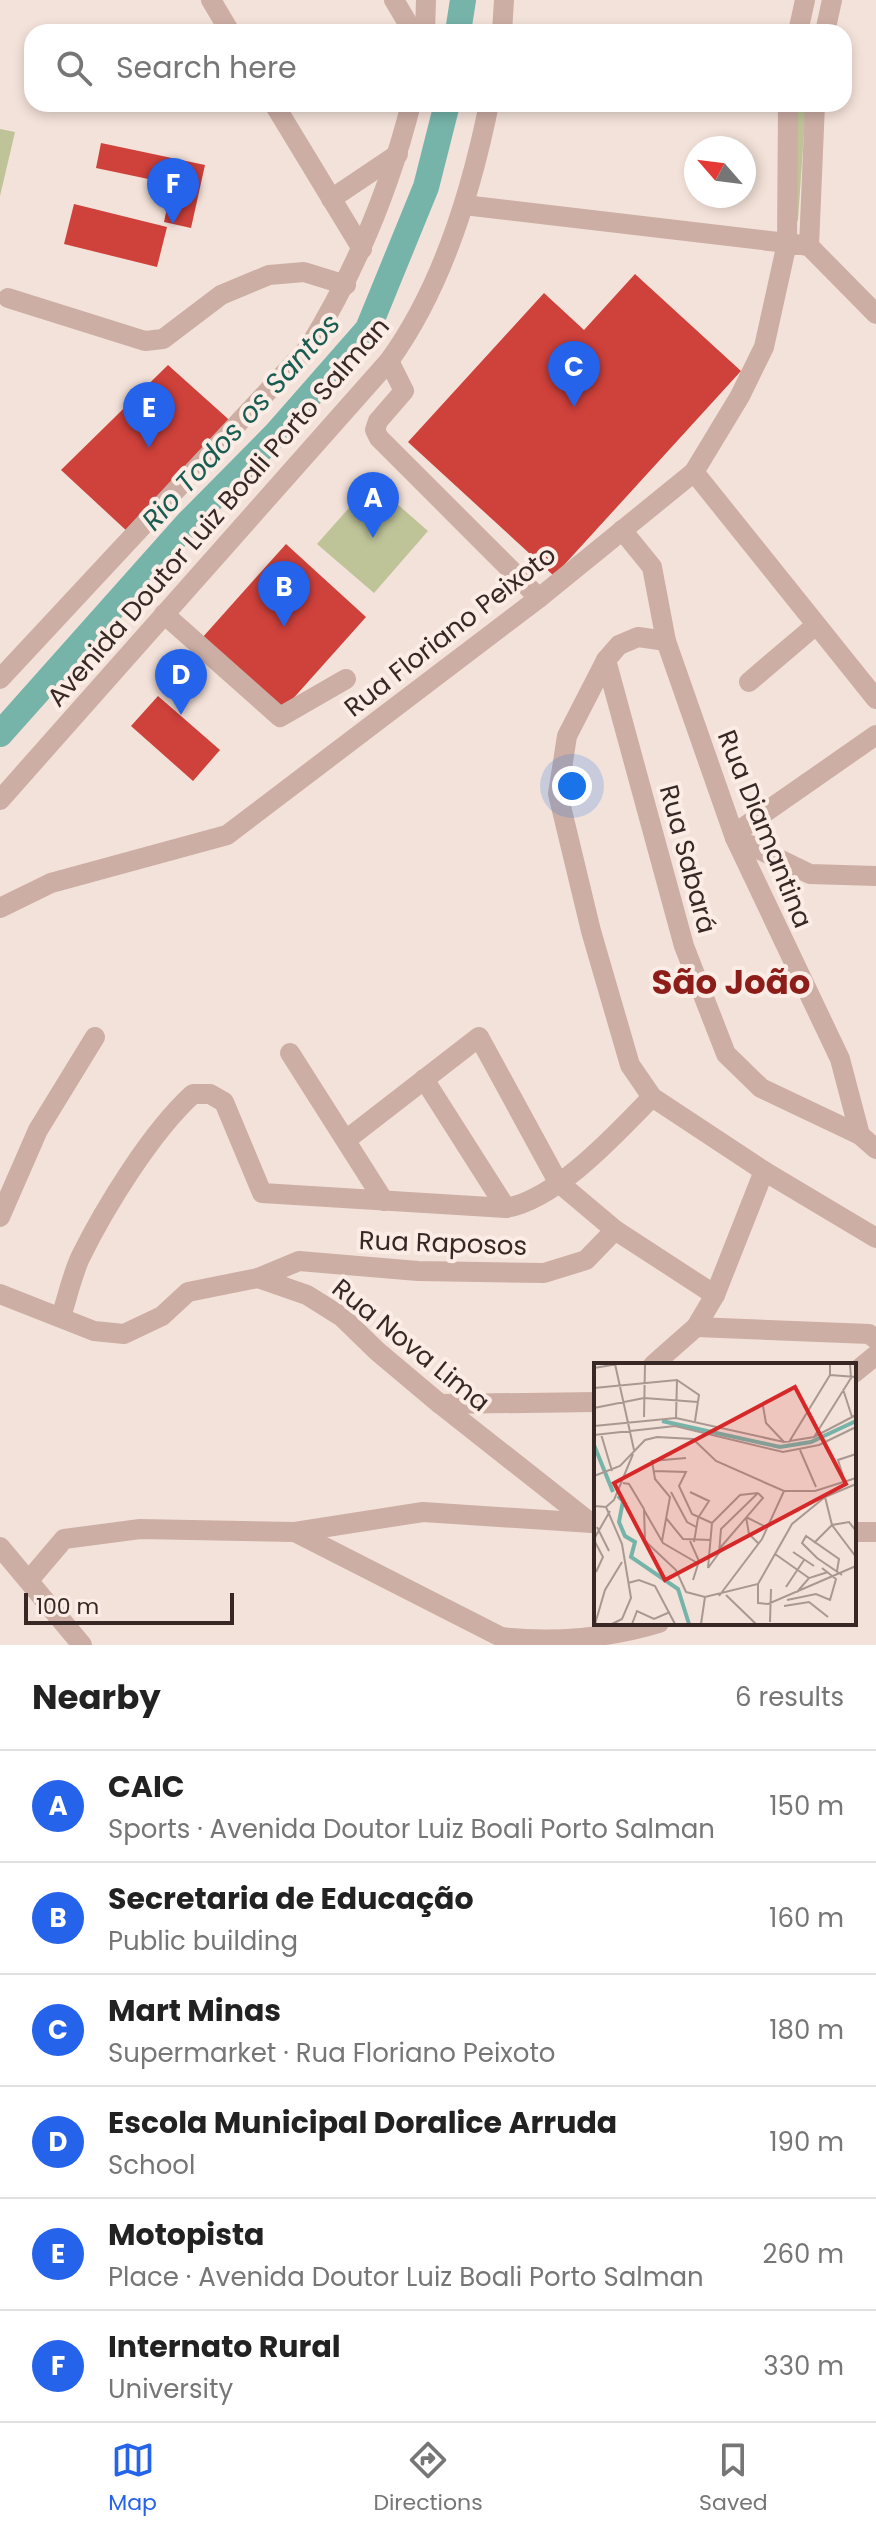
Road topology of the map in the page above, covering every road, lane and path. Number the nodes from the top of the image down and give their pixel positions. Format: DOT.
graph roads {
  1 [pos="211,0"];
  2 [pos="394,0"];
  3 [pos="426,0"];
  4 [pos="504,0"];
  5 [pos="805,0"];
  6 [pos="832,0"];
  7 [pos="225,24"];
  8 [pos="408,24"];
  9 [pos="425,24"];
  10 [pos="502,24"];
  11 [pos="800,24"];
  12 [pos="827,24"];
  13 [pos="279,112"];
  14 [pos="409,112"];
  15 [pos="487,112"];
  16 [pos="788,112"];
  17 [pos="815,112"];
  18 [pos="398,154"];
  19 [pos="331,199"];
  20 [pos="464,205"];
  21 [pos="787,243"];
  22 [pos="809,246"];
  23 [pos="362,249"];
  24 [pos="346,285"];
  25 [pos="8,298"];
  26 [pos="876,314"];
  27 [pos="389,361"];
  28 [pos="694,472"];
  29 [pos="622,530"];
  30 [pos="539,598"];
  31 [pos="164,614"];
  32 [pos="816,625"];
  33 [pos="666,641"];
  34 [pos="606,660"];
  35 [pos="0,679"];
  36 [pos="346,679"];
  37 [pos="749,682"];
  38 [pos="876,699"];
  39 [pos="876,735"];
  40 [pos="0,800"];
  41 [pos="734,836"];
  42 [pos="876,876"];
  43 [pos="0,908"];
  44 [pos="95,1037"];
  45 [pos="290,1053"];
  46 [pos="424,1079"];
  47 [pos="652,1097"];
  48 [pos="860,1135"];
  49 [pos="346,1140"];
  50 [pos="876,1149"];
  51 [pos="764,1171"];
  52 [pos="558,1182"];
  53 [pos="384,1201"];
  54 [pos="506,1208"];
  55 [pos="0,1217"];
  56 [pos="615,1230"];
  57 [pos="876,1238"];
  58 [pos="258,1278"];
  59 [pos="0,1294"];
  60 [pos="715,1295"];
  61 [pos="61,1317"];
  62 [pos="696,1327"];
  63 [pos="876,1339"];
  64 [pos="876,1355"];
  65 [pos="655,1363"];
  66 [pos="856,1371"];
  67 [pos="594,1402"];
  68 [pos="440,1404"];
  69 [pos="594,1524"];
  70 [pos="295,1532"];
  71 [pos="0,1547"];
  72 [pos="30,1579"];
  73 [pos="652,1625"];
  74 [pos="82,1645"];
  1 -- 7 [label="street"];
  2 -- 8 [label="street"];
  3 -- 9 [label="street"];
  4 -- 10 [label="street"];
  5 -- 11 [label="street"];
  6 -- 12 [label="street"];
  13 -- 19 [label="street"];
  14 -- 18 [label="street, Avenida Doutor Luiz Boali Porto Salman"];
  15 -- 20 [label="street, Avenida Doutor Luiz Boali Porto Salman"];
  16 -- 21 [label="street, Rua Floriano Peixoto"];
  17 -- 22 [label="street"];
  18 -- 19 [label="street"];
  18 -- 23 [label="street, Avenida Doutor Luiz Boali Porto Salman"];
  19 -- 23 [label="street"];
  20 -- 21 [label="street"];
  20 -- 27 [label="street, Avenida Doutor Luiz Boali Porto Salman"];
  21 -- 22 [label="street"];
  21 -- 28 [label="street, Rua Floriano Peixoto"];
  22 -- 26 [label="street"];
  23 -- 24 [label="street, Avenida Doutor Luiz Boali Porto Salman"];
  24 -- 25 [label="street"];
  24 -- 35 [label="street, Avenida Doutor Luiz Boali Porto Salman"];
  27 -- 30 [label="street"];
  27 -- 31 [label="street, Avenida Doutor Luiz Boali Porto Salman"];
  28 -- 29 [label="street, Rua Floriano Peixoto"];
  28 -- 32 [label="street"];
  29 -- 30 [label="street, Rua Floriano Peixoto"];
  29 -- 33 [label="street, Rua Diamantina"];
  30 -- 43 [label="street, Rua Floriano Peixoto"];
  31 -- 36 [label="street"];
  31 -- 40 [label="street, Avenida Doutor Luiz Boali Porto Salman"];
  32 -- 37 [label="street"];
  32 -- 38 [label="street"];
  33 -- 34 [label="street"];
  33 -- 41 [label="street, Rua Diamantina"];
  34 -- 47 [label="street"];
  34 -- 48 [label="street, Rua Sabará"];
  39 -- 41 [label="street"];
  41 -- 42 [label="street"];
  41 -- 48 [label="street, Rua Diamantina"];
  44 -- 55 [label="street"];
  45 -- 49 [label="street"];
  46 -- 49 [label="street"];
  46 -- 52 [label="street"];
  46 -- 54 [label="street"];
  47 -- 51 [label="street"];
  47 -- 52 [label="street"];
  48 -- 50 [label="street, Rua Sabará"];
  49 -- 53 [label="street"];
  51 -- 57 [label="street"];
  51 -- 60 [label="street"];
  52 -- 54 [label="street"];
  52 -- 56 [label="street"];
  53 -- 54 [label="street"];
  53 -- 61 [label="street"];
  56 -- 58 [label="street, Rua Raposos"];
  56 -- 60 [label="street"];
  58 -- 61 [label="street"];
  58 -- 68 [label="street, Rua Nova Lima"];
  59 -- 61 [label="street"];
  60 -- 62 [label="street"];
  62 -- 63 [label="street"];
  62 -- 65 [label="street"];
  64 -- 66 [label="street"];
  67 -- 68 [label="street"];
  68 -- 69 [label="street, Rua Nova Lima"];
  69 -- 70 [label="street"];
  70 -- 72 [label="street"];
  70 -- 73 [label="street"];
  71 -- 72 [label="street"];
  72 -- 74 [label="street"];
}
